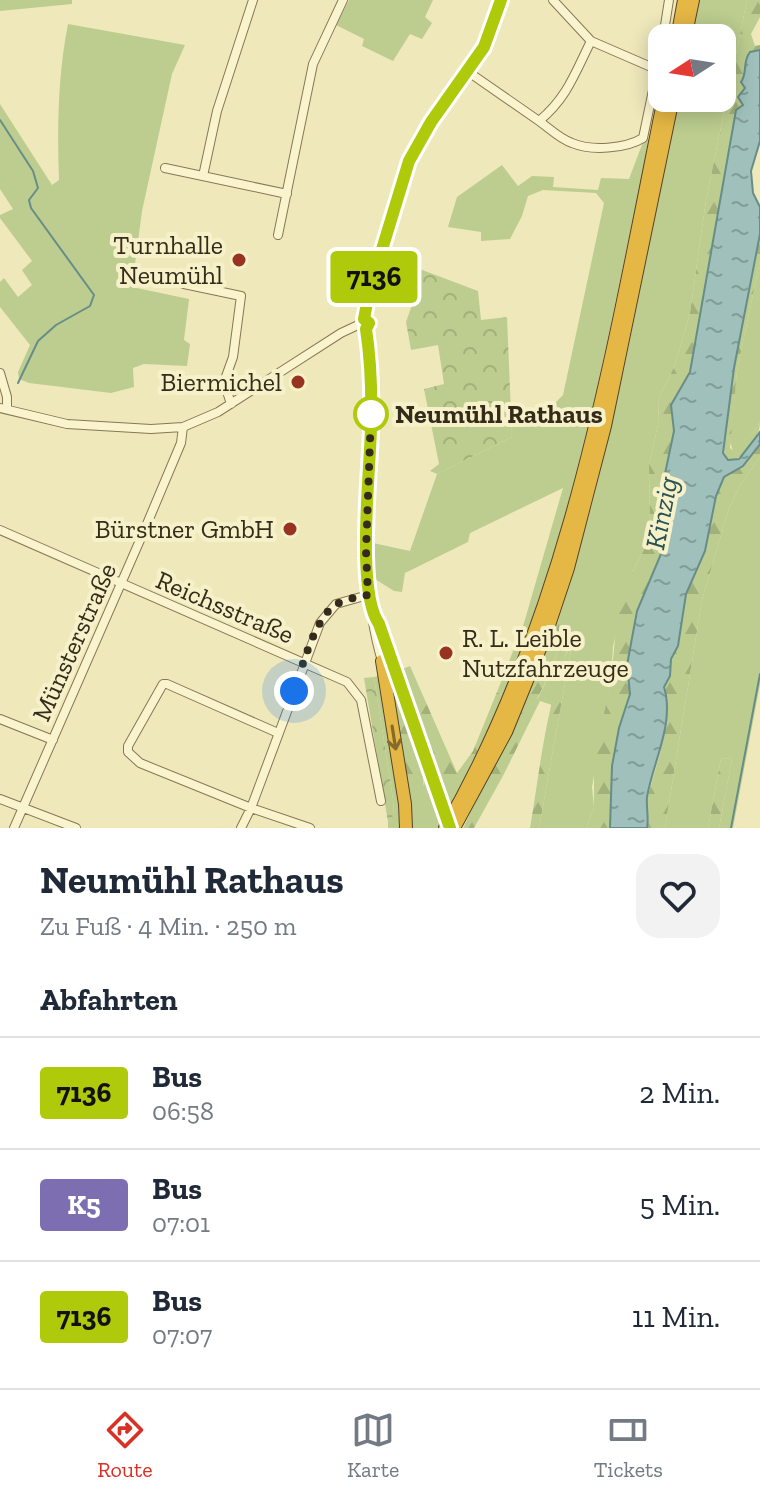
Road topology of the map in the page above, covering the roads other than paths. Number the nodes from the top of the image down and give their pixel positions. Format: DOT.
graph roads {
  1 [pos="253,0"];
  2 [pos="343,0"];
  3 [pos="501,0"];
  4 [pos="553,0"];
  5 [pos="669,0"];
  6 [pos="684,0"];
  7 [pos="693,0"];
  8 [pos="665,24"];
  9 [pos="680,24"];
  10 [pos="688,24"];
  11 [pos="591,41"];
  12 [pos="648,66"];
  13 [pos="467,71"];
  14 [pos="650,112"];
  15 [pos="661,112"];
  16 [pos="670,112"];
  17 [pos="539,121"];
  18 [pos="165,168"];
  19 [pos="203,176"];
  20 [pos="287,194"];
  21 [pos="278,235"];
  22 [pos="184,284"];
  23 [pos="363,324"];
  24 [pos="0,373"];
  25 [pos="231,404"];
  26 [pos="4,408"];
  27 [pos="183,427"];
  28 [pos="0,530"];
  29 [pos="121,584"];
  30 [pos="368,595"];
  31 [pos="303,662"];
  32 [pos="387,662"];
  33 [pos="0,719"];
  34 [pos="278,733"];
  35 [pos="53,740"];
  36 [pos="0,799"];
  37 [pos="381,801"];
  38 [pos="24,807"];
  39 [pos="251,808"];
  40 [pos="14,828"];
  41 [pos="76,828"];
  42 [pos="241,828"];
  43 [pos="310,828"];
  44 [pos="406,828"];
  45 [pos="450,828"];
  1 -- 19 [label="street"];
  2 -- 20 [label="street"];
  3 -- 13 [label="street"];
  4 -- 11 [label="street"];
  5 -- 8 [label="street"];
  6 -- 9 [label="highway"];
  7 -- 10 [label="highway"];
  11 -- 12 [label="street"];
  11 -- 17 [label="street"];
  13 -- 17 [label="street"];
  13 -- 23 [label="street"];
  14 -- 17 [label="street"];
  15 -- 45 [label="highway"];
  16 -- 45 [label="highway"];
  18 -- 19 [label="street"];
  19 -- 20 [label="street"];
  20 -- 21 [label="street"];
  22 -- 25 [label="street"];
  23 -- 25 [label="street"];
  23 -- 30 [label="street"];
  24 -- 26 [label="street"];
  25 -- 27 [label="street"];
  26 -- 27 [label="street"];
  27 -- 29 [label="street, Münsterstraße"];
  28 -- 29 [label="street, Reichsstraße"];
  29 -- 31 [label="street, Reichsstraße"];
  29 -- 35 [label="street, Münsterstraße"];
  30 -- 31 [label="street"];
  30 -- 32 [label="street"];
  31 -- 34 [label="street"];
  31 -- 37 [label="street, Reichsstraße"];
  32 -- 44 [label="highway, one-way"];
  32 -- 45 [label="street, bridge"];
  33 -- 35 [label="street, Münsterstraße"];
  34 -- 39 [label="street"];
  34 -- 39 [label="street"];
  35 -- 38 [label="street, Münsterstraße"];
  36 -- 38 [label="street"];
  38 -- 40 [label="street, Münsterstraße"];
  38 -- 41 [label="street"];
  39 -- 42 [label="street"];
  39 -- 43 [label="street"];
}
